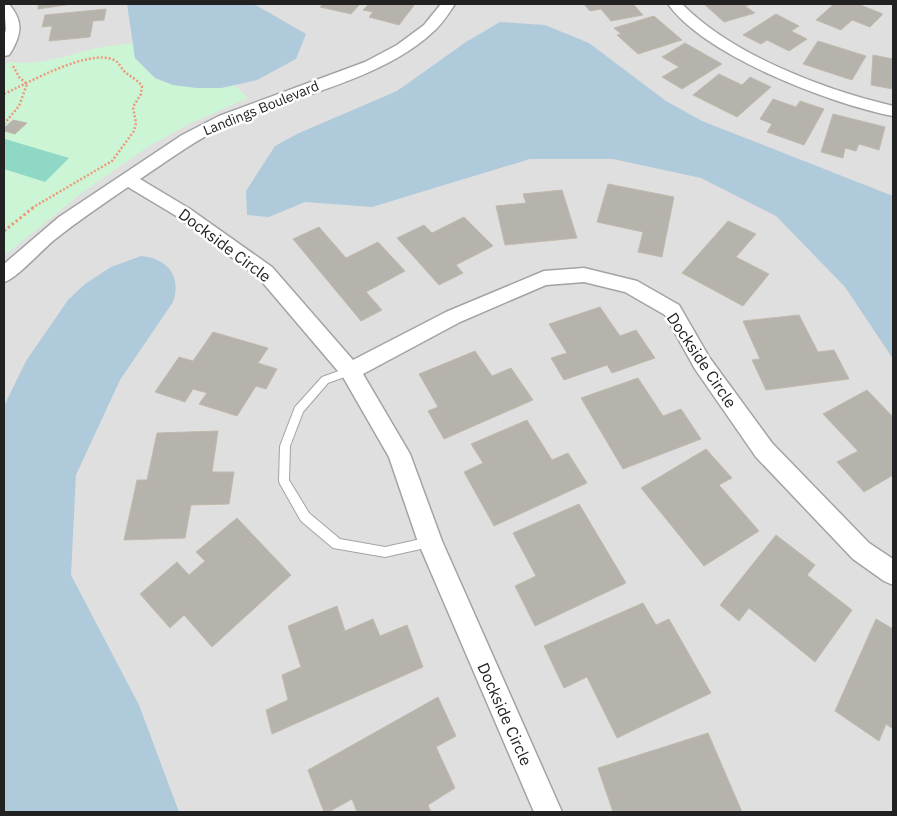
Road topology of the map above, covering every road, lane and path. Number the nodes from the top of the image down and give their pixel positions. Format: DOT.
graph roads {
  1 [pos="448,4"];
  2 [pos="675,4"];
  3 [pos="4,6"];
  4 [pos="4,52"];
  5 [pos="28,84"];
  6 [pos="4,94"];
  7 [pos="893,111"];
  8 [pos="4,124"];
  9 [pos="127,179"];
  10 [pos="4,231"];
  11 [pos="4,275"];
  12 [pos="350,370"];
  13 [pos="430,542"];
  14 [pos="893,573"];
  15 [pos="548,812"];
  1 -- 9 [label="street, Landings Boulevard"];
  2 -- 7 [label="street"];
  3 -- 4 [label="street"];
  5 -- 6 [label="path"];
  5 -- 8 [label="path"];
  5 -- 10 [label="path"];
  9 -- 11 [label="street, Landings Boulevard"];
  9 -- 12 [label="street, Dockside Circle"];
  12 -- 13 [label="street, Dockside Circle"];
  12 -- 13 [label="lane"];
  12 -- 14 [label="street, Dockside Circle"];
  13 -- 15 [label="street, Dockside Circle"];
}
